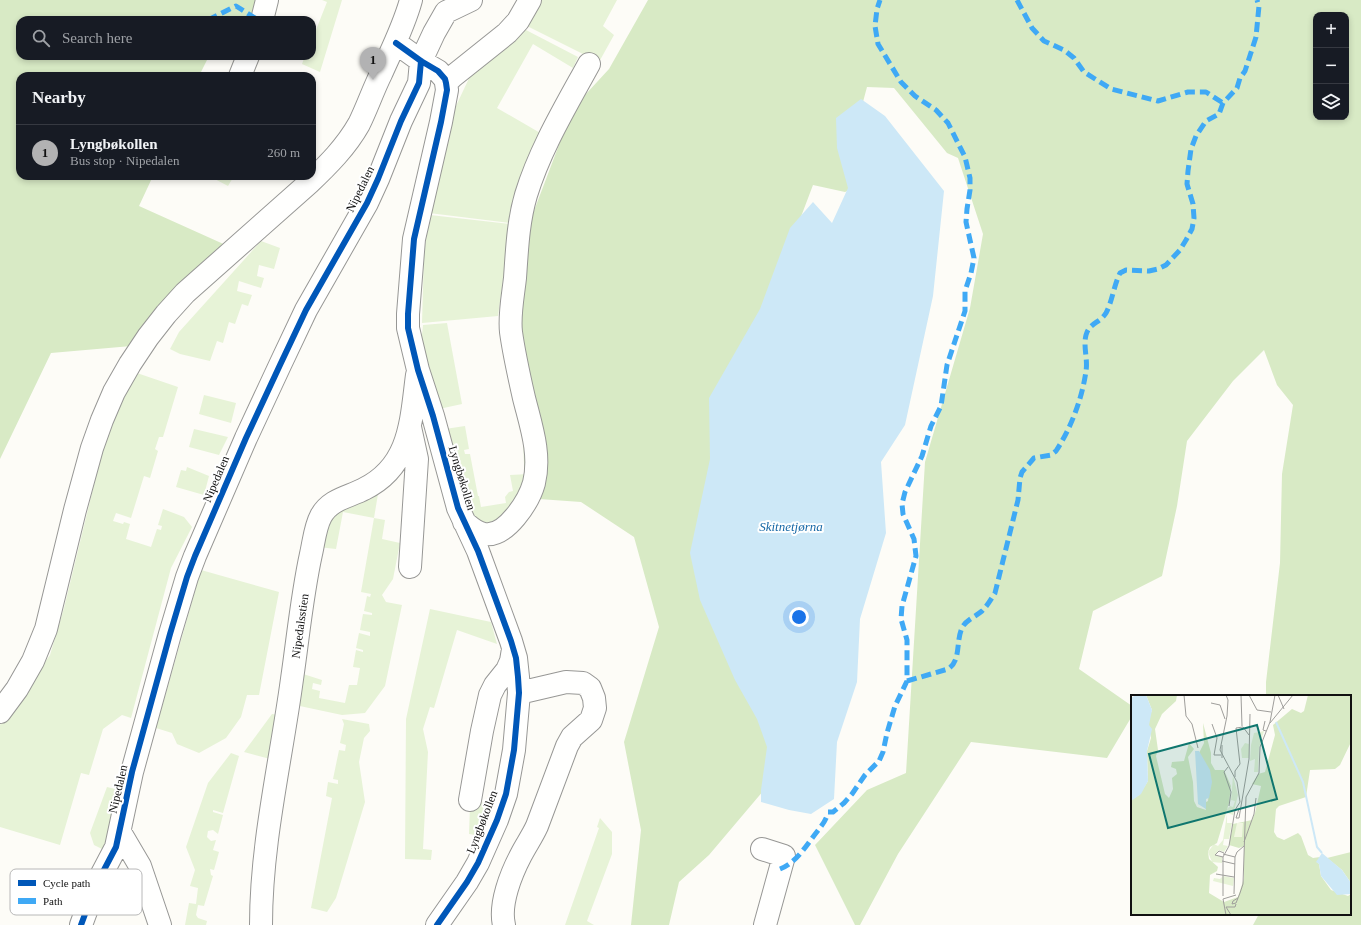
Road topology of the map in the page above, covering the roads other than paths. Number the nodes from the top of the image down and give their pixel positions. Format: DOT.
graph roads {
  1 [pos="267,0"];
  2 [pos="411,0"];
  3 [pos="530,0"];
  4 [pos="470,1"];
  5 [pos="263,16"];
  6 [pos="396,43"];
  7 [pos="246,60"];
  8 [pos="421,61"];
  9 [pos="589,64"];
  10 [pos="242,72"];
  11 [pos="446,83"];
  12 [pos="316,176"];
  13 [pos="312,180"];
  14 [pos="418,370"];
  15 [pos="410,427"];
  16 [pos="464,522"];
  17 [pos="410,567"];
  18 [pos="513,649"];
  19 [pos="519,693"];
  20 [pos="0,712"];
  21 [pos="470,800"];
  22 [pos="120,832"];
  23 [pos="762,849"];
  24 [pos="104,869"];
  25 [pos="141,869"];
  26 [pos="142,872"];
  27 [pos="85,915"];
  28 [pos="81,925"];
  29 [pos="160,925"];
  30 [pos="261,925"];
  31 [pos="437,925"];
  32 [pos="504,925"];
  33 [pos="765,925"];
  1 -- 5 [label="street"];
  2 -- 6 [label="street"];
  3 -- 11 [label="street"];
  4 -- 8 [label="street, Nipedalen"];
  6 -- 8 [label="street"];
  6 -- 12 [label="street"];
  7 -- 10 [label="street"];
  8 -- 11 [label="street"];
  8 -- 22 [label="street, Nipedalen"];
  9 -- 16 [label="street, Lyngbøkollen"];
  11 -- 14 [label="street, Lyngbøkollen"];
  13 -- 20 [label="street"];
  14 -- 15 [label="street, Nipedalsstien"];
  14 -- 16 [label="street, Lyngbøkollen"];
  15 -- 17 [label="street"];
  15 -- 30 [label="street, Nipedalsstien"];
  16 -- 18 [label="street, Lyngbøkollen"];
  18 -- 19 [label="street, Lyngbøkollen"];
  18 -- 21 [label="street, Lyngbøkollen"];
  19 -- 31 [label="street, Lyngbøkollen"];
  19 -- 32 [label="street"];
  22 -- 24 [label="street, Nipedalen"];
  22 -- 25 [label="street"];
  23 -- 33 [label="street"];
  26 -- 29 [label="street"];
  27 -- 28 [label="street, Nipedalen"];
}
